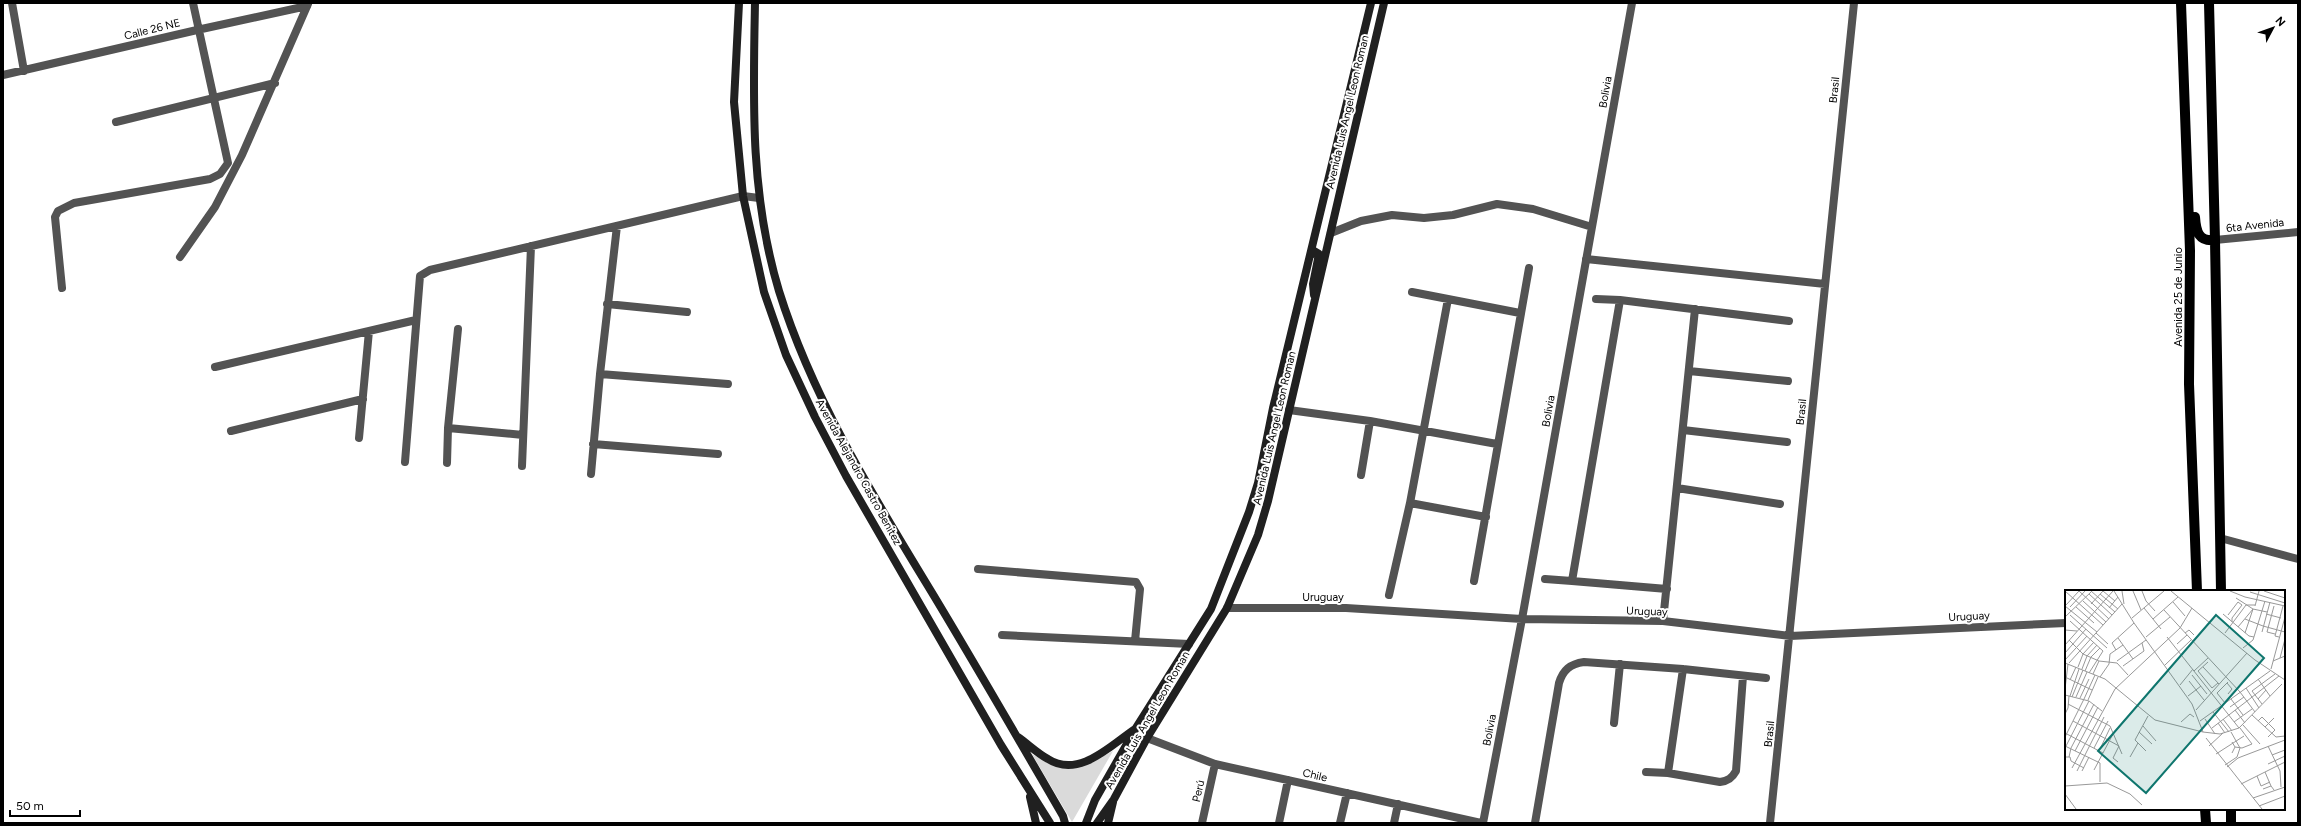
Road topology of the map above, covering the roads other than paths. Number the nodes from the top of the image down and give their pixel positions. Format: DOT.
graph roads {
  1 [pos="193,3"];
  2 [pos="739,3"];
  3 [pos="755,3"];
  4 [pos="1371,3"];
  5 [pos="1384,3"];
  6 [pos="1632,3"];
  7 [pos="1854,3"];
  8 [pos="2181,3"];
  9 [pos="2209,3"];
  10 [pos="15,4"];
  11 [pos="308,5"];
  12 [pos="197,30"];
  13 [pos="24,71"];
  14 [pos="3,75"];
  15 [pos="275,83"];
  16 [pos="215,97"];
  17 [pos="116,122"];
  18 [pos="1336,149"];
  19 [pos="2186,154"];
  20 [pos="743,196"];
  21 [pos="759,198"];
  22 [pos="1336,212"];
  23 [pos="617,226"];
  24 [pos="1592,227"];
  25 [pos="1317,230"];
  26 [pos="2298,232"];
  27 [pos="1331,233"];
  28 [pos="2215,240"];
  29 [pos="531,246"];
  30 [pos="1311,255"];
  31 [pos="180,257"];
  32 [pos="1586,259"];
  33 [pos="1529,268"];
  34 [pos="1826,284"];
  35 [pos="62,288"];
  36 [pos="1412,292"];
  37 [pos="1448,299"];
  38 [pos="1596,299"];
  39 [pos="1315,300"];
  40 [pos="1620,300"];
  41 [pos="607,304"];
  42 [pos="1696,309"];
  43 [pos="687,312"];
  44 [pos="1520,313"];
  45 [pos="416,320"];
  46 [pos="1789,321"];
  47 [pos="458,328"];
  48 [pos="369,331"];
  49 [pos="215,367"];
  50 [pos="1689,371"];
  51 [pos="600,374"];
  52 [pos="1788,381"];
  53 [pos="728,384"];
  54 [pos="363,399"];
  55 [pos="1289,410"];
  56 [pos="1370,421"];
  57 [pos="448,428"];
  58 [pos="1683,430"];
  59 [pos="231,431"];
  60 [pos="1424,432"];
  61 [pos="523,435"];
  62 [pos="359,438"];
  63 [pos="1787,442"];
  64 [pos="593,444"];
  65 [pos="1497,444"];
  66 [pos="718,454"];
  67 [pos="405,462"];
  68 [pos="448,463"];
  69 [pos="522,466"];
  70 [pos="591,474"];
  71 [pos="1361,475"];
  72 [pos="1677,488"];
  73 [pos="1410,503"];
  74 [pos="1780,504"];
  75 [pos="1486,517"];
  76 [pos="2220,538"];
  77 [pos="2298,559"];
  78 [pos="978,569"];
  79 [pos="1545,578"];
  80 [pos="1474,581"];
  81 [pos="1572,581"];
  82 [pos="1667,589"];
  83 [pos="2196,590"];
  84 [pos="2220,590"];
  85 [pos="1389,595"];
  86 [pos="1226,608"];
  87 [pos="1522,619"];
  88 [pos="1663,621"];
  89 [pos="2065,623"];
  90 [pos="1002,635"];
  91 [pos="1790,636"];
  92 [pos="1135,641"];
  93 [pos="1189,644"];
  94 [pos="1620,664"];
  95 [pos="1683,669"];
  96 [pos="1743,676"];
  97 [pos="1766,678"];
  98 [pos="1614,723"];
  99 [pos="1136,728"];
  100 [pos="1015,734"];
  101 [pos="1147,738"];
  102 [pos="1215,764"];
  103 [pos="1646,772"];
  104 [pos="1668,773"];
  105 [pos="1288,780"];
  106 [pos="1027,787"];
  107 [pos="1347,793"];
  108 [pos="1114,799"];
  109 [pos="1398,804"];
  110 [pos="2205,810"];
  111 [pos="2231,810"];
  112 [pos="1036,823"];
  113 [pos="1050,823"];
  114 [pos="1065,823"];
  115 [pos="1086,823"];
  116 [pos="1097,823"];
  117 [pos="1108,823"];
  118 [pos="1202,823"];
  119 [pos="1279,823"];
  120 [pos="1340,823"];
  121 [pos="1394,823"];
  122 [pos="1482,823"];
  123 [pos="1534,823"];
  124 [pos="1770,823"];
  125 [pos="2206,823"];
  126 [pos="2231,823"];
  1 -- 12 [label="street"];
  2 -- 20 [label="main road, Avenida Alejandro Castro Benitez"];
  3 -- 21 [label="main road, Avenida Alejandro Castro Benitez"];
  4 -- 18 [label="main road, Avenida Luis Angel Leon Roman"];
  5 -- 22 [label="main road, Avenida Luis Angel Leon Roman"];
  6 -- 24 [label="street, Bolivia"];
  7 -- 34 [label="street, Brasil"];
  8 -- 19 [label="main road, Avenida 25 de Junio"];
  9 -- 28 [label="main road"];
  10 -- 13 [label="street"];
  11 -- 12 [label="street, Calle 26 NE"];
  11 -- 15 [label="street"];
  12 -- 13 [label="street, Calle 26 NE"];
  12 -- 16 [label="street"];
  13 -- 14 [label="street, Calle 26 NE"];
  15 -- 16 [label="street"];
  15 -- 31 [label="street"];
  16 -- 17 [label="street"];
  16 -- 35 [label="street"];
  18 -- 22 [label="main road"];
  18 -- 25 [label="main road, Avenida Luis Angel Leon Roman"];
  19 -- 28 [label="main road"];
  19 -- 83 [label="main road, Avenida 25 de Junio"];
  20 -- 21 [label="street"];
  20 -- 23 [label="street"];
  20 -- 106 [label="main road, Avenida Alejandro Castro Benitez"];
  21 -- 100 [label="main road, Avenida Alejandro Castro Benitez"];
  22 -- 27 [label="main road, Avenida Luis Angel Leon Roman"];
  23 -- 29 [label="street"];
  23 -- 41 [label="street"];
  24 -- 27 [label="street"];
  24 -- 32 [label="street, Bolivia"];
  25 -- 27 [label="main road"];
  25 -- 30 [label="main road, Avenida Luis Angel Leon Roman"];
  26 -- 28 [label="street, 6ta Avenida"];
  27 -- 39 [label="main road, Avenida Luis Angel Leon Roman"];
  28 -- 76 [label="main road"];
  29 -- 45 [label="street"];
  29 -- 61 [label="street"];
  30 -- 39 [label="main road"];
  30 -- 93 [label="main road, Avenida Luis Angel Leon Roman"];
  32 -- 34 [label="street"];
  32 -- 87 [label="street, Bolivia"];
  33 -- 44 [label="street"];
  34 -- 91 [label="street, Brasil"];
  36 -- 37 [label="street"];
  37 -- 44 [label="street"];
  37 -- 60 [label="street"];
  38 -- 40 [label="street"];
  39 -- 55 [label="main road, Avenida Luis Angel Leon Roman"];
  40 -- 42 [label="street"];
  40 -- 81 [label="street"];
  41 -- 43 [label="street"];
  41 -- 51 [label="street"];
  42 -- 46 [label="street"];
  42 -- 50 [label="street"];
  44 -- 65 [label="street"];
  45 -- 48 [label="street"];
  45 -- 67 [label="street"];
  47 -- 57 [label="street"];
  48 -- 49 [label="street"];
  48 -- 54 [label="street"];
  50 -- 52 [label="street"];
  50 -- 58 [label="street"];
  51 -- 53 [label="street"];
  51 -- 64 [label="street"];
  54 -- 59 [label="street"];
  54 -- 62 [label="street"];
  55 -- 56 [label="street"];
  55 -- 86 [label="main road, Avenida Luis Angel Leon Roman"];
  56 -- 60 [label="street"];
  56 -- 71 [label="street"];
  57 -- 61 [label="street"];
  57 -- 68 [label="street"];
  58 -- 63 [label="street"];
  58 -- 72 [label="street"];
  60 -- 65 [label="street"];
  60 -- 73 [label="street"];
  61 -- 69 [label="street"];
  64 -- 66 [label="street"];
  64 -- 70 [label="street"];
  65 -- 75 [label="street"];
  72 -- 74 [label="street"];
  72 -- 82 [label="street"];
  73 -- 75 [label="street"];
  73 -- 85 [label="street"];
  75 -- 80 [label="street"];
  76 -- 77 [label="street"];
  76 -- 84 [label="main road"];
  78 -- 92 [label="street"];
  79 -- 81 [label="street"];
  81 -- 82 [label="street"];
  82 -- 88 [label="street"];
  86 -- 87 [label="street, Uruguay"];
  86 -- 101 [label="main road, Avenida Luis Angel Leon Roman"];
  87 -- 88 [label="street, Uruguay"];
  87 -- 122 [label="street, Bolivia"];
  88 -- 91 [label="street, Uruguay"];
  89 -- 91 [label="street, Uruguay"];
  90 -- 92 [label="street"];
  91 -- 124 [label="street, Brasil"];
  92 -- 93 [label="street"];
  93 -- 99 [label="main road, Avenida Luis Angel Leon Roman"];
  94 -- 95 [label="street"];
  94 -- 98 [label="street"];
  94 -- 123 [label="street"];
  95 -- 96 [label="street"];
  95 -- 104 [label="street"];
  96 -- 97 [label="street"];
  96 -- 104 [label="street"];
  99 -- 100 [label="main road"];
  99 -- 115 [label="main road, Avenida Luis Angel Leon Roman"];
  100 -- 114 [label="main road, Avenida Alejandro Castro Benitez"];
  101 -- 102 [label="street, Chile"];
  101 -- 108 [label="main road, Avenida Luis Angel Leon Roman"];
  102 -- 105 [label="street, Chile"];
  102 -- 118 [label="street, Perú"];
  103 -- 104 [label="street"];
  105 -- 107 [label="street, Chile"];
  105 -- 119 [label="street"];
  106 -- 112 [label="main road"];
  106 -- 113 [label="main road, Avenida Alejandro Castro Benitez"];
  107 -- 109 [label="street, Chile"];
  107 -- 120 [label="street"];
  108 -- 116 [label="main road, Avenida Luis Angel Leon Roman"];
  108 -- 117 [label="main road"];
  109 -- 121 [label="street"];
  109 -- 122 [label="street, Chile"];
  110 -- 125 [label="main road"];
  111 -- 126 [label="main road"];
}
